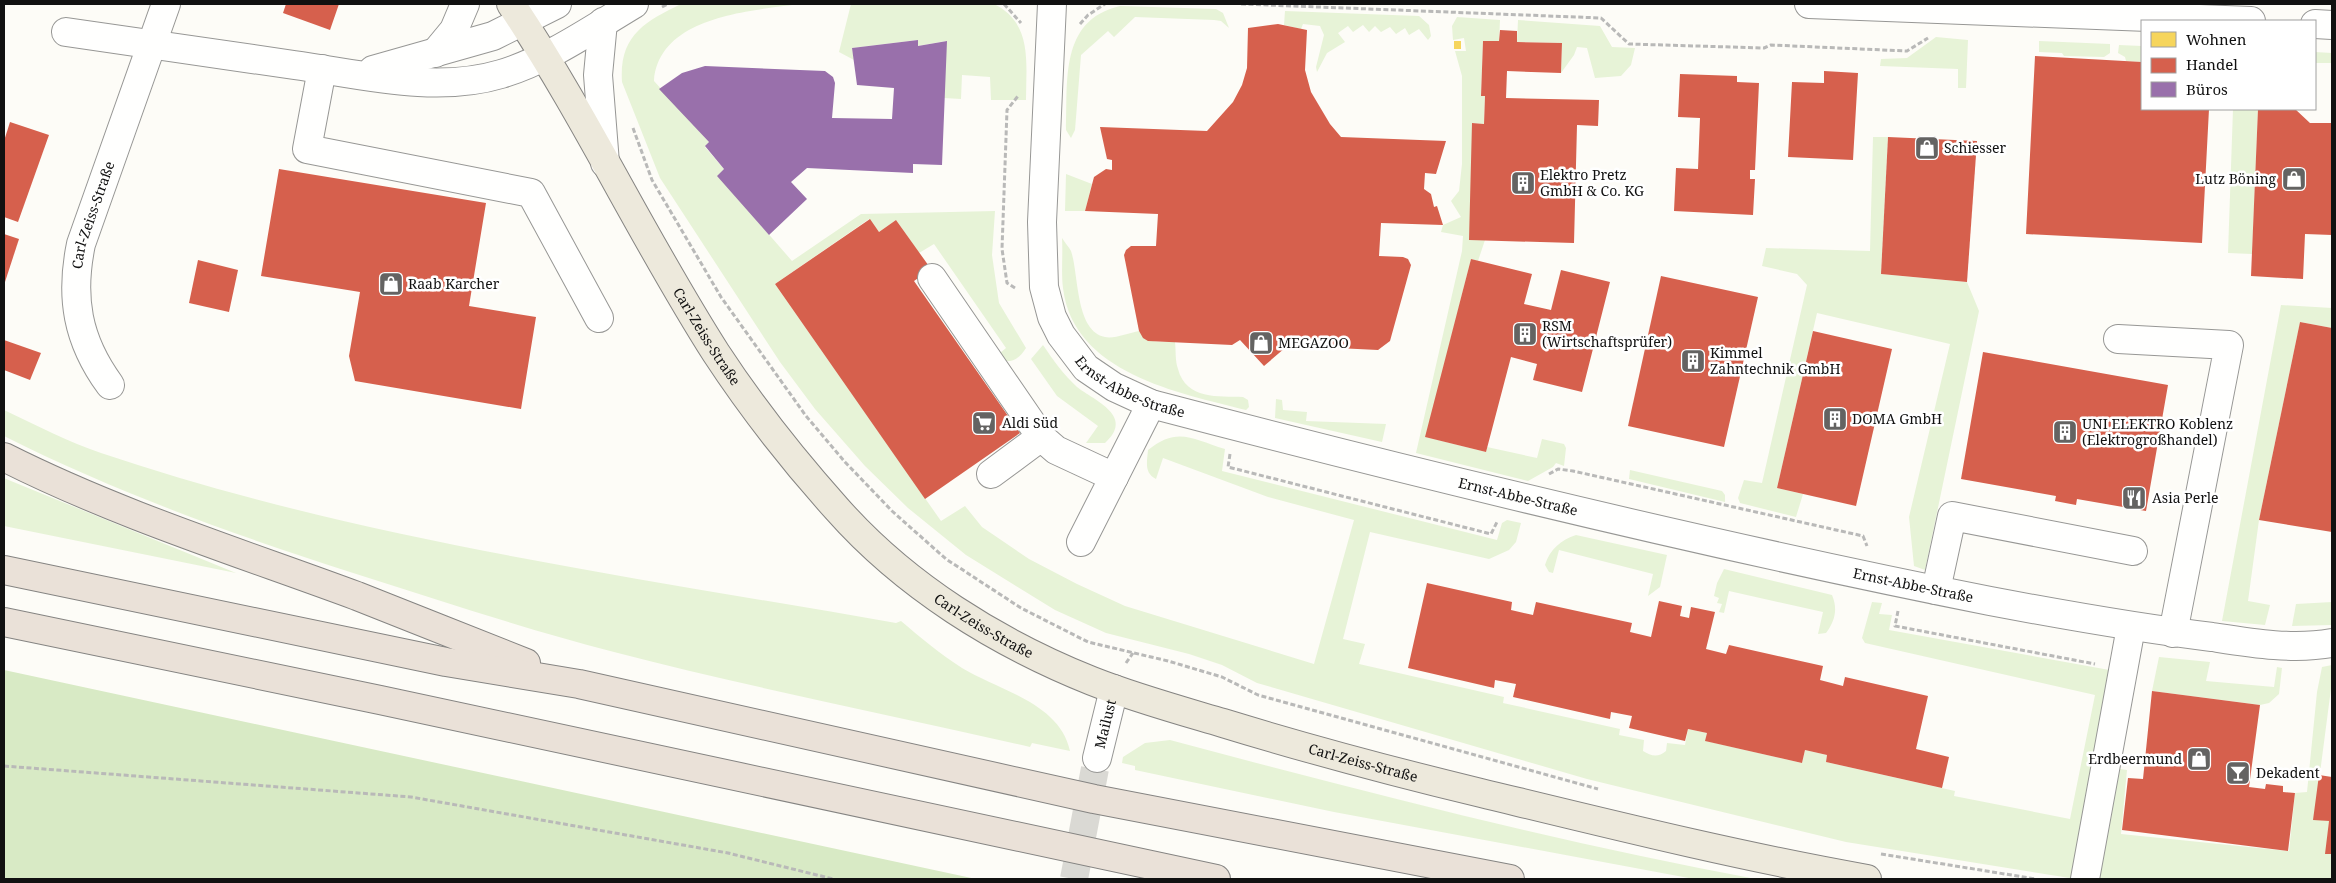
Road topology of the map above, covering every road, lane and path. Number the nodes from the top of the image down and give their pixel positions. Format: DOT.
graph roads {
  1 [pos="166,4"];
  2 [pos="465,4"];
  3 [pos="557,4"];
  4 [pos="634,4"];
  5 [pos="1052,4"];
  6 [pos="1105,4"];
  7 [pos="1242,4"];
  8 [pos="1809,4"];
  9 [pos="1953,6"];
  10 [pos="517,13"];
  11 [pos="2231,20"];
  12 [pos="604,22"];
  13 [pos="2316,24"];
  14 [pos="2332,25"];
  15 [pos="1076,30"];
  16 [pos="66,32"];
  17 [pos="1936,32"];
  18 [pos="152,44"];
  19 [pos="435,53"];
  20 [pos="544,56"];
  21 [pos="322,69"];
  22 [pos="357,74"];
  23 [pos="632,126"];
  24 [pos="605,163"];
  25 [pos="932,278"];
  26 [pos="599,318"];
  27 [pos="2118,339"];
  28 [pos="110,385"];
  29 [pos="1150,404"];
  30 [pos="1041,437"];
  31 [pos="4,457"];
  32 [pos="991,474"];
  33 [pos="1114,477"];
  34 [pos="1543,478"];
  35 [pos="1081,542"];
  36 [pos="1869,550"];
  37 [pos="2133,551"];
  38 [pos="4,570"];
  39 [pos="1936,590"];
  40 [pos="4,622"];
  41 [pos="2131,627"];
  42 [pos="2173,632"];
  43 [pos="65,635"];
  44 [pos="4,641"];
  45 [pos="2332,643"];
  46 [pos="579,684"];
  47 [pos="1114,689"];
  48 [pos="1097,758"];
  49 [pos="4,766"];
  50 [pos="1600,790"];
  51 [pos="1879,853"];
  52 [pos="833,879"];
  53 [pos="1216,879"];
  54 [pos="1510,879"];
  55 [pos="1867,879"];
  56 [pos="2036,879"];
  57 [pos="2085,879"];
  1 -- 18 [label="street, Carl-Zeiss-Straße"];
  2 -- 19 [label="street"];
  3 -- 10 [label="street"];
  4 -- 12 [label="street"];
  5 -- 29 [label="street, Ernst-Abbe-Straße"];
  6 -- 15 [label="path"];
  7 -- 17 [label="path"];
  8 -- 9 [label="street"];
  9 -- 11 [label="street"];
  10 -- 19 [label="street"];
  10 -- 20 [label="main road, Carl-Zeiss-Straße"];
  12 -- 20 [label="street"];
  12 -- 24 [label="street"];
  13 -- 14 [label="street"];
  16 -- 18 [label="street"];
  18 -- 21 [label="street"];
  18 -- 28 [label="street, Carl-Zeiss-Straße"];
  19 -- 22 [label="street"];
  20 -- 22 [label="street"];
  20 -- 24 [label="main road, Carl-Zeiss-Straße"];
  21 -- 22 [label="street"];
  21 -- 26 [label="street"];
  23 -- 50 [label="path"];
  24 -- 47 [label="main road, Carl-Zeiss-Straße"];
  25 -- 30 [label="street"];
  27 -- 42 [label="street"];
  29 -- 33 [label="street"];
  29 -- 39 [label="street, Ernst-Abbe-Straße"];
  30 -- 32 [label="street"];
  30 -- 33 [label="street"];
  31 -- 46 [label="highway"];
  33 -- 35 [label="street"];
  34 -- 36 [label="path"];
  37 -- 39 [label="street"];
  38 -- 46 [label="highway"];
  39 -- 41 [label="street, Ernst-Abbe-Straße"];
  40 -- 43 [label="highway"];
  41 -- 42 [label="street, Ernst-Abbe-Straße"];
  41 -- 57 [label="street"];
  42 -- 45 [label="street, Ernst-Abbe-Straße"];
  43 -- 44 [label="highway"];
  43 -- 53 [label="highway"];
  46 -- 54 [label="highway"];
  47 -- 48 [label="street, Mailust"];
  47 -- 55 [label="main road, Carl-Zeiss-Straße"];
  49 -- 52 [label="path"];
  51 -- 56 [label="path"];
}
